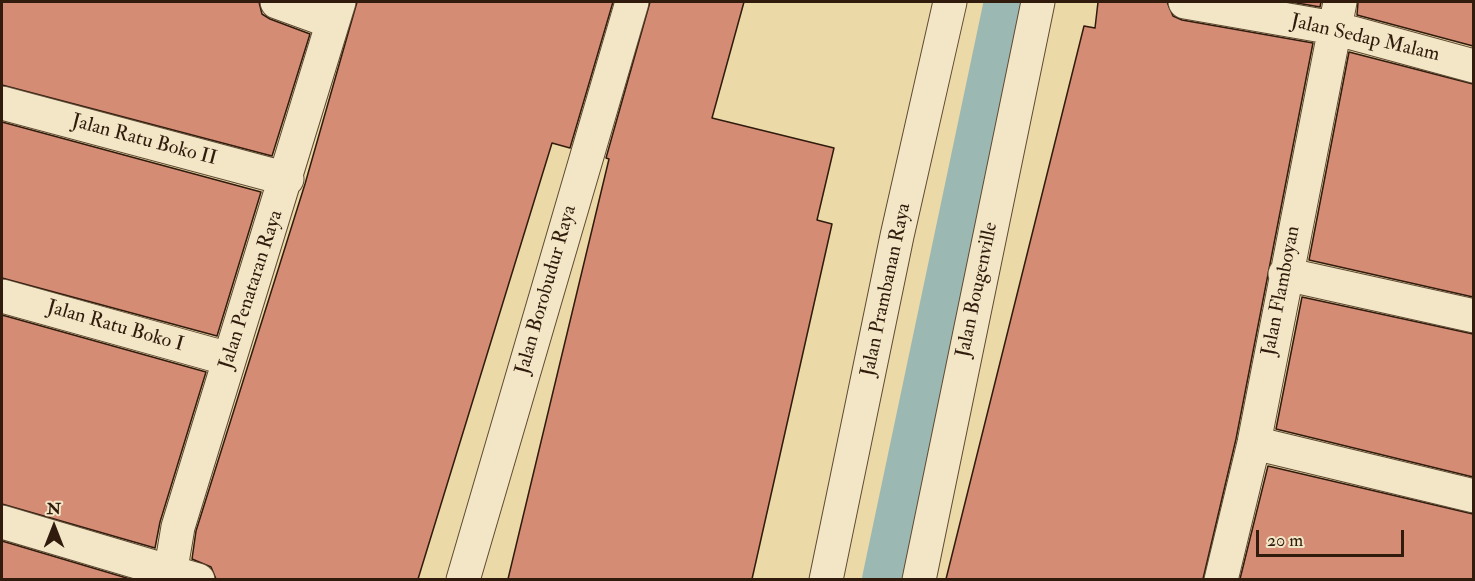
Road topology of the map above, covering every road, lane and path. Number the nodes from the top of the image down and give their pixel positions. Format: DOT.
graph roads {
  1 [pos="277,2"];
  2 [pos="632,2"];
  3 [pos="951,2"];
  4 [pos="1038,2"];
  5 [pos="1185,2"];
  6 [pos="336,11"];
  7 [pos="1337,15"];
  8 [pos="1473,66"];
  9 [pos="2,103"];
  10 [pos="287,178"];
  11 [pos="1285,274"];
  12 [pos="2,296"];
  13 [pos="1473,316"];
  14 [pos="229,359"];
  15 [pos="1254,442"];
  16 [pos="1473,496"];
  17 [pos="2,522"];
  18 [pos="180,577"];
  19 [pos="463,579"];
  20 [pos="826,579"];
  21 [pos="919,579"];
  22 [pos="1221,579"];
  1 -- 6 [label="street"];
  2 -- 19 [label="street, Jalan Borobudur Raya"];
  3 -- 20 [label="street, Jalan Prambanan Raya"];
  4 -- 21 [label="street, Jalan Bougenville"];
  5 -- 7 [label="street, Jalan Sedap Malam"];
  6 -- 10 [label="street, Jalan Penataran Raya"];
  7 -- 8 [label="street, Jalan Sedap Malam"];
  7 -- 11 [label="street, Jalan Flamboyan"];
  9 -- 10 [label="street, Jalan Ratu Boko II"];
  10 -- 14 [label="street, Jalan Penataran Raya"];
  11 -- 13 [label="street"];
  11 -- 15 [label="street, Jalan Flamboyan"];
  12 -- 14 [label="street, Jalan Ratu Boko I"];
  14 -- 18 [label="street, Jalan Penataran Raya"];
  15 -- 16 [label="street"];
  15 -- 22 [label="street, Jalan Flamboyan"];
  17 -- 18 [label="street"];
}
